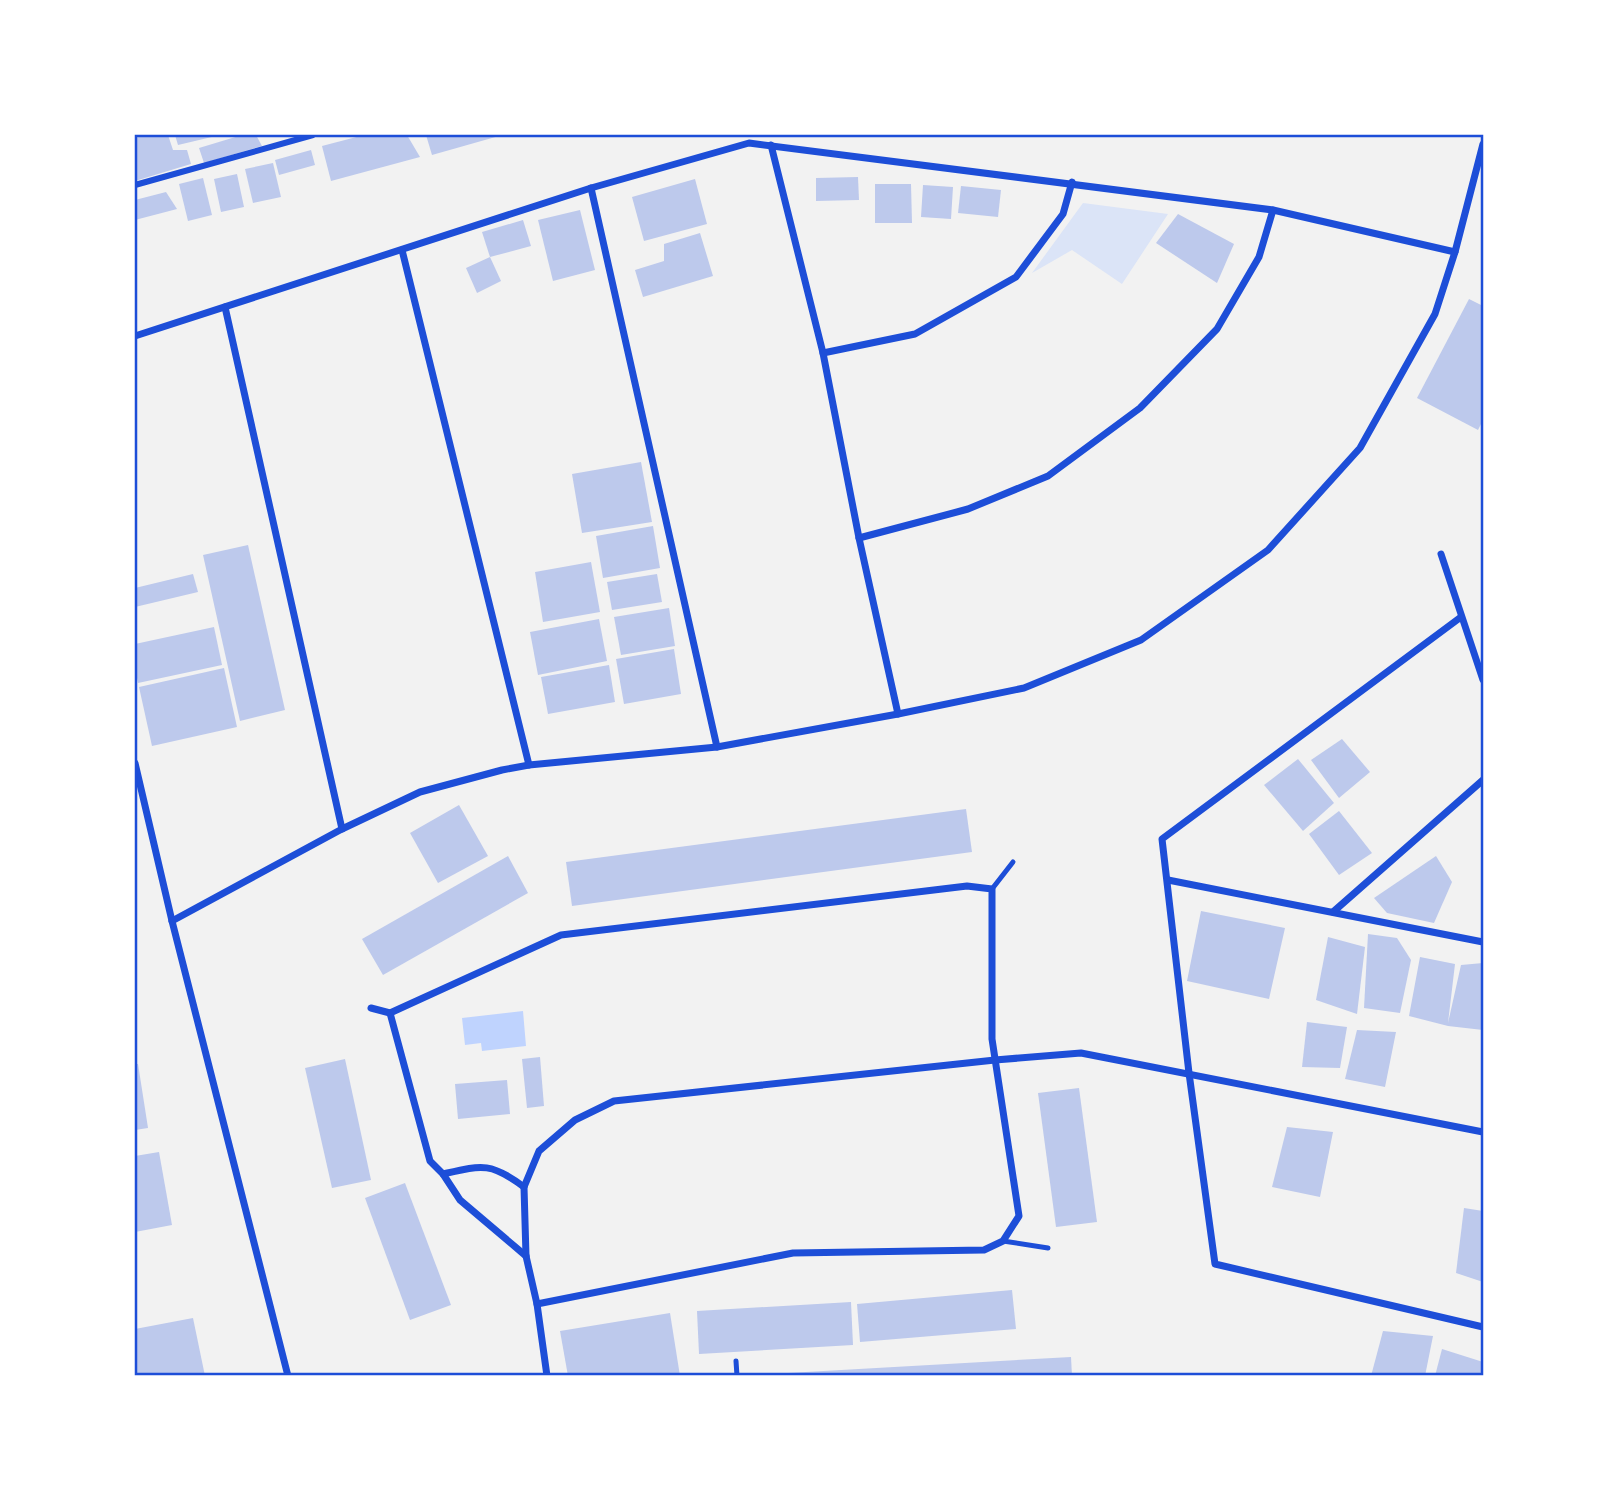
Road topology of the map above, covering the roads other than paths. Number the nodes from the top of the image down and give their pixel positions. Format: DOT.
graph roads {
  1 [pos="313,135"];
  2 [pos="750,139"];
  3 [pos="1483,144"];
  4 [pos="771,145"];
  5 [pos="1072,183"];
  6 [pos="135,185"];
  7 [pos="591,188"];
  8 [pos="1273,210"];
  9 [pos="402,250"];
  10 [pos="1455,252"];
  11 [pos="225,307"];
  12 [pos="135,336"];
  13 [pos="823,353"];
  14 [pos="859,538"];
  15 [pos="1441,554"];
  16 [pos="1461,617"];
  17 [pos="1483,680"];
  18 [pos="898,714"];
  19 [pos="717,747"];
  20 [pos="135,763"];
  21 [pos="529,765"];
  22 [pos="1483,780"];
  23 [pos="342,829"];
  24 [pos="1013,862"];
  25 [pos="1168,880"];
  26 [pos="992,890"];
  27 [pos="1333,912"];
  28 [pos="172,921"];
  29 [pos="1483,942"];
  30 [pos="370,1008"];
  31 [pos="390,1013"];
  32 [pos="995,1060"];
  33 [pos="1189,1073"];
  34 [pos="1483,1132"];
  35 [pos="443,1174"];
  36 [pos="524,1187"];
  37 [pos="1003,1241"];
  38 [pos="1048,1248"];
  39 [pos="526,1256"];
  40 [pos="537,1304"];
  41 [pos="1483,1328"];
  42 [pos="736,1362"];
  43 [pos="288,1376"];
  44 [pos="547,1376"];
  45 [pos="737,1376"];
  1 -- 6 [label="street"];
  2 -- 4 [label="street"];
  2 -- 7 [label="street"];
  3 -- 10 [label="street"];
  4 -- 5 [label="street"];
  4 -- 13 [label="street"];
  5 -- 8 [label="street"];
  5 -- 13 [label="street"];
  7 -- 9 [label="street"];
  7 -- 19 [label="street"];
  8 -- 10 [label="street"];
  8 -- 14 [label="street"];
  9 -- 11 [label="street"];
  9 -- 21 [label="street"];
  10 -- 18 [label="street"];
  11 -- 12 [label="street"];
  11 -- 23 [label="street"];
  13 -- 14 [label="street"];
  14 -- 18 [label="street"];
  15 -- 16 [label="street"];
  16 -- 17 [label="street"];
  16 -- 25 [label="street"];
  18 -- 19 [label="street"];
  19 -- 21 [label="street"];
  20 -- 28 [label="street"];
  21 -- 23 [label="street"];
  22 -- 27 [label="street"];
  23 -- 28 [label="street"];
  24 -- 26 [label="lane"];
  25 -- 27 [label="street"];
  25 -- 33 [label="street"];
  26 -- 31 [label="street"];
  26 -- 32 [label="street"];
  27 -- 29 [label="street"];
  28 -- 43 [label="street"];
  30 -- 31 [label="street"];
  31 -- 35 [label="street"];
  32 -- 33 [label="street"];
  32 -- 36 [label="street"];
  32 -- 37 [label="street"];
  33 -- 34 [label="street"];
  33 -- 41 [label="street"];
  35 -- 36 [label="street"];
  35 -- 39 [label="street"];
  36 -- 39 [label="street"];
  37 -- 38 [label="lane"];
  37 -- 40 [label="street"];
  39 -- 40 [label="street"];
  40 -- 44 [label="street"];
  42 -- 45 [label="lane"];
}
